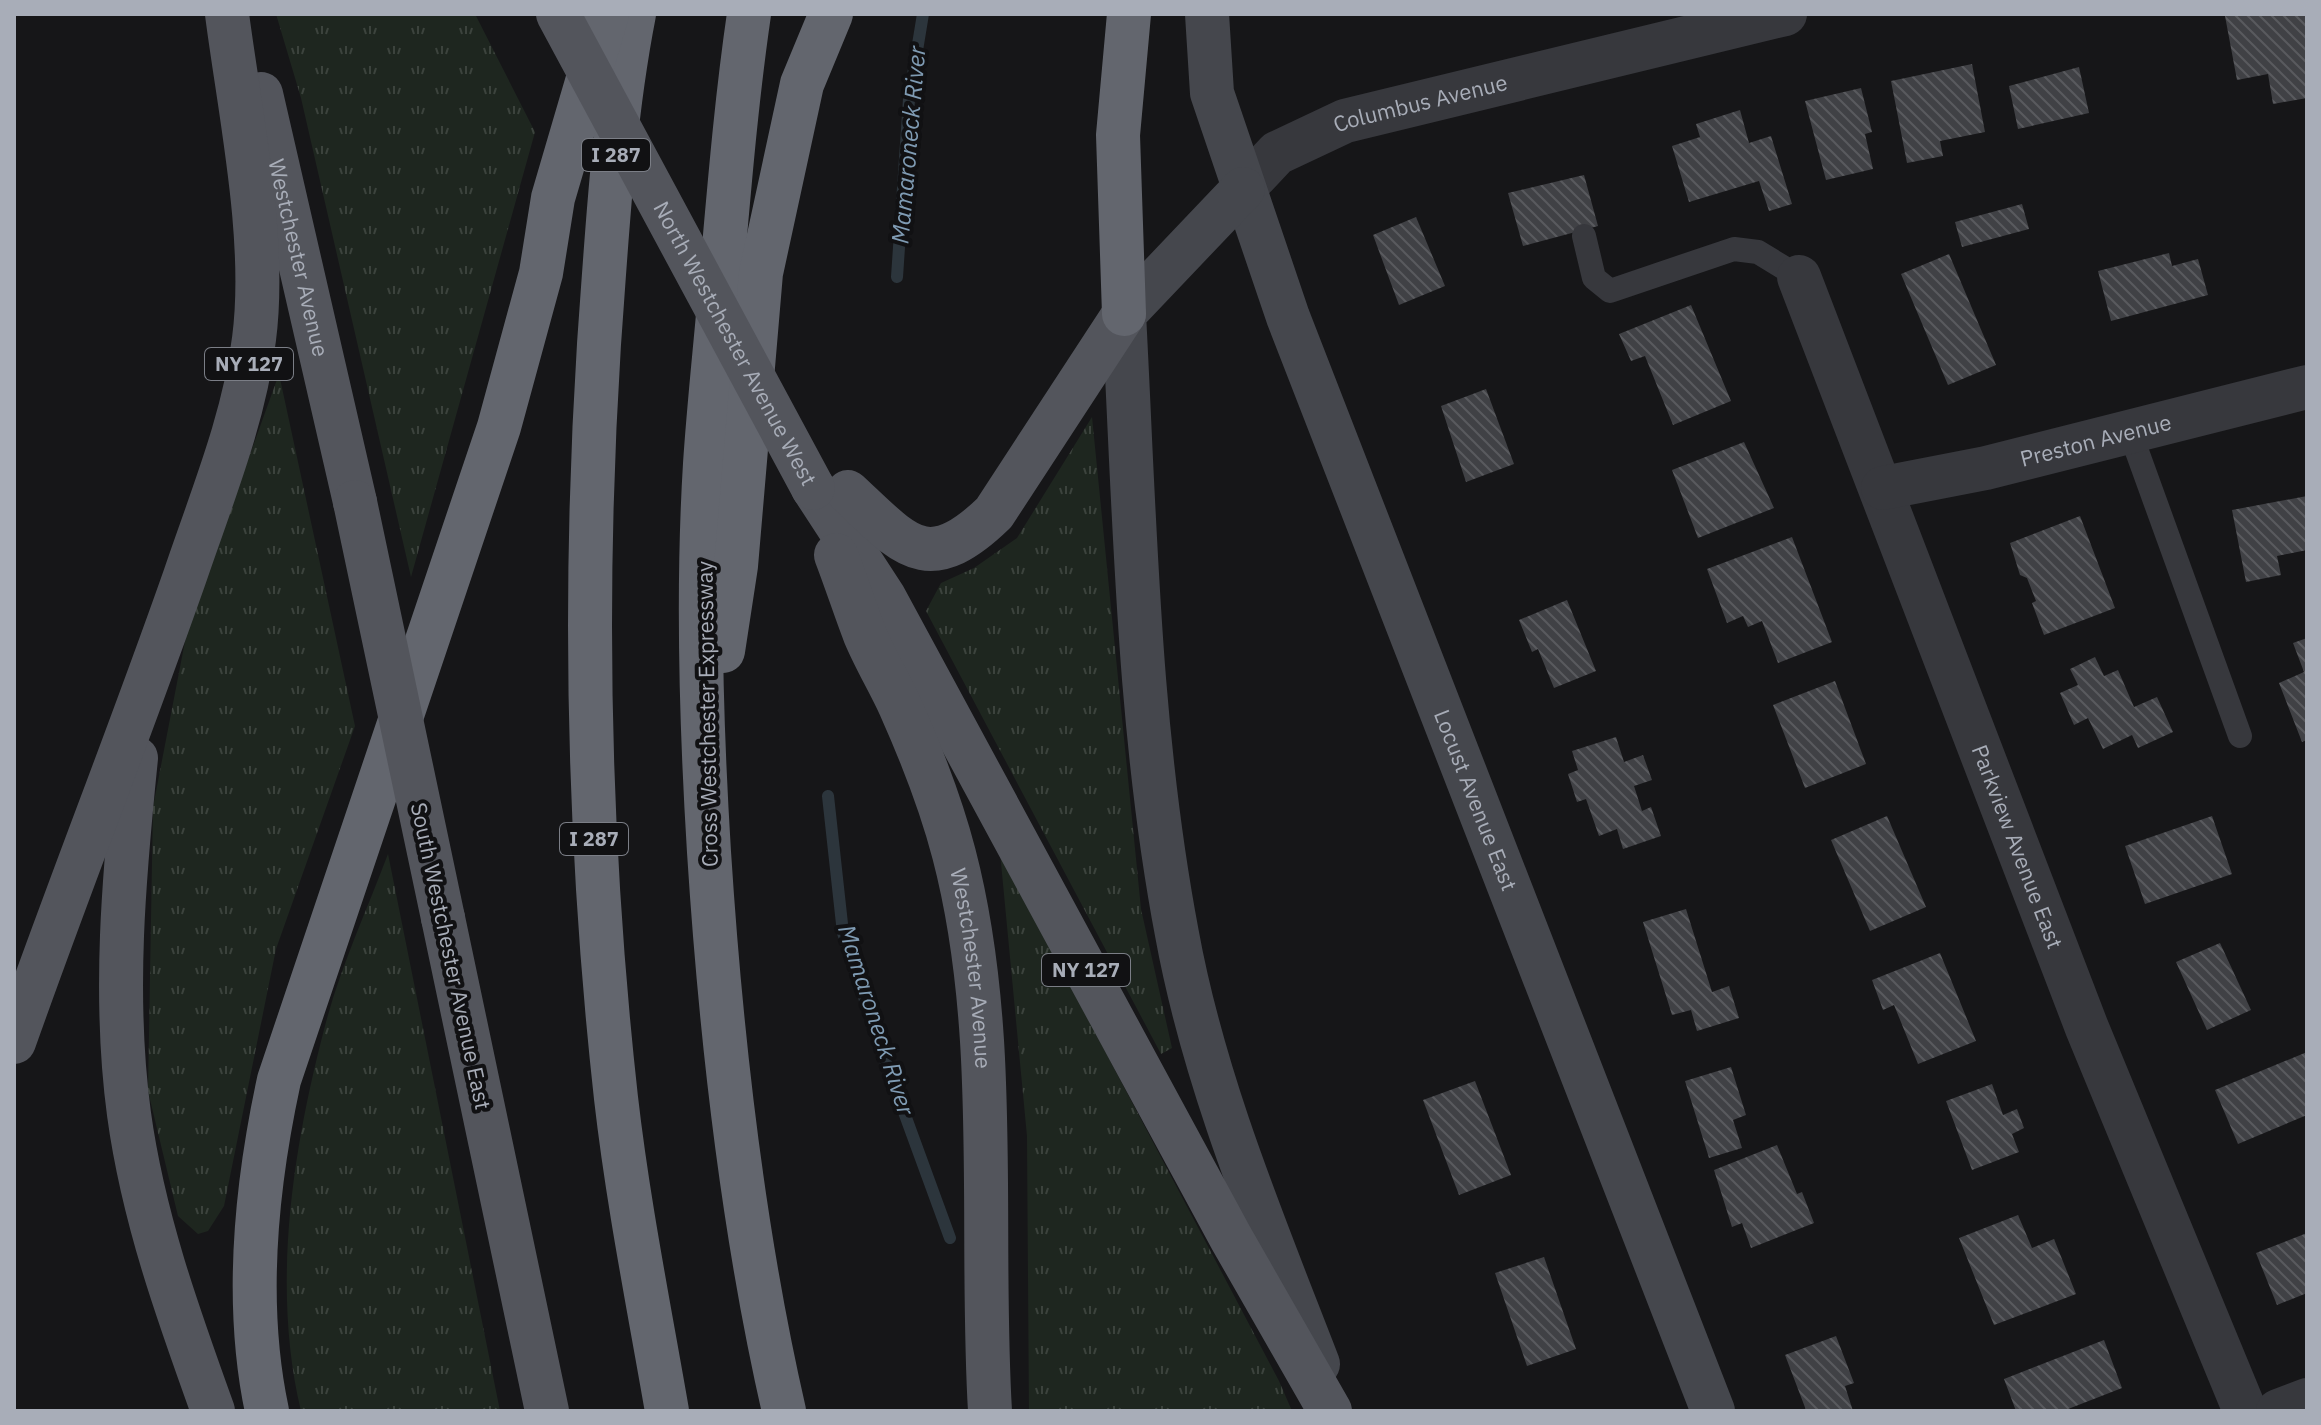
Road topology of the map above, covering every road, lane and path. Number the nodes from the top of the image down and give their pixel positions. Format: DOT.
graph roads {
  1 [pos="227,14"];
  2 [pos="240,14"];
  3 [pos="558,14"];
  4 [pos="607,14"];
  5 [pos="634,14"];
  6 [pos="749,14"];
  7 [pos="831,14"];
  8 [pos="1129,14"];
  9 [pos="1207,14"];
  10 [pos="1785,14"];
  11 [pos="1243,189"];
  12 [pos="1584,236"];
  13 [pos="1799,277"];
  14 [pos="1124,314"];
  15 [pos="2307,387"];
  16 [pos="2130,432"];
  17 [pos="1883,488"];
  18 [pos="355,502"];
  19 [pos="834,515"];
  20 [pos="142,699"];
  21 [pos="2240,736"];
  22 [pos="705,776"];
  23 [pos="14,1042"];
  24 [pos="2307,1400"];
  25 [pos="213,1411"];
  26 [pos="267,1411"];
  27 [pos="547,1411"];
  28 [pos="667,1411"];
  29 [pos="784,1411"];
  30 [pos="990,1411"];
  31 [pos="1330,1411"];
  32 [pos="1336,1411"];
  33 [pos="1713,1411"];
  34 [pos="2245,1411"];
  35 [pos="2278,1411"];
  1 -- 20 [label="main road, NY 127"];
  2 -- 18 [label="main road, Westchester Avenue"];
  3 -- 19 [label="main road, North Westchester Avenue West, bridge"];
  4 -- 26 [label="highway"];
  5 -- 28 [label="highway, I 287"];
  6 -- 22 [label="highway, Cross Westchester Expressway"];
  7 -- 22 [label="highway"];
  8 -- 14 [label="highway"];
  9 -- 11 [label="street, Locust Avenue East"];
  10 -- 11 [label="street, Columbus Avenue"];
  11 -- 14 [label="street, Columbus Avenue"];
  11 -- 33 [label="street, Locust Avenue East"];
  12 -- 13 [label="lane"];
  13 -- 17 [label="street, Parkview Avenue East"];
  14 -- 19 [label="main road"];
  14 -- 32 [label="street"];
  15 -- 16 [label="street, Preston Avenue"];
  16 -- 17 [label="street, Preston Avenue"];
  16 -- 21 [label="lane"];
  17 -- 34 [label="street, Parkview Avenue East"];
  18 -- 27 [label="main road, South Westchester Avenue East, bridge"];
  19 -- 30 [label="main road, Westchester Avenue"];
  19 -- 31 [label="main road, NY 127"];
  20 -- 23 [label="main road, NY 127"];
  20 -- 25 [label="main road"];
  22 -- 29 [label="highway, Cross Westchester Expressway"];
  24 -- 35 [label="street"];
}
